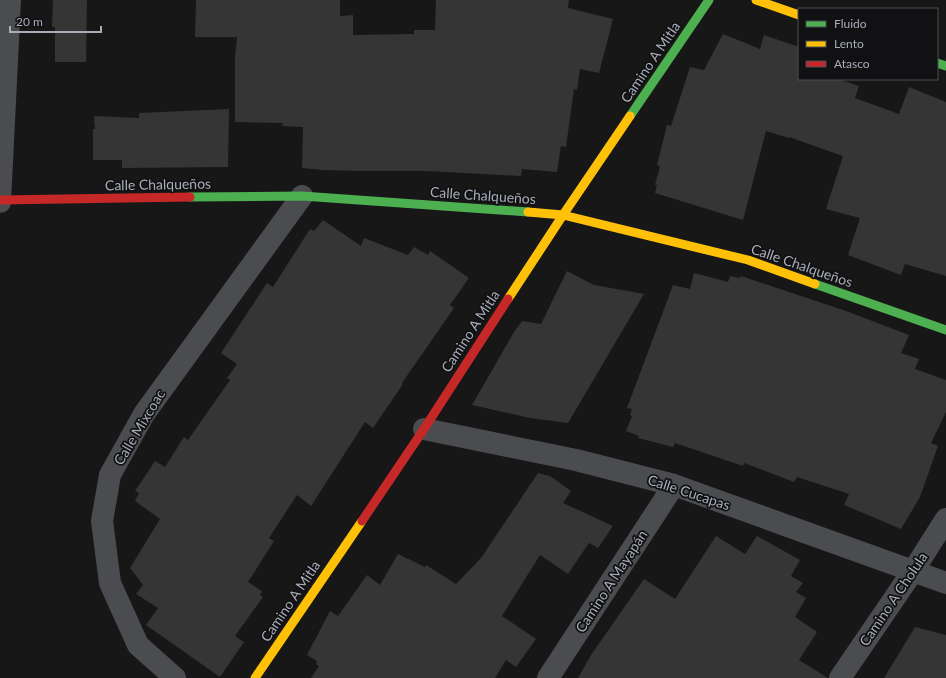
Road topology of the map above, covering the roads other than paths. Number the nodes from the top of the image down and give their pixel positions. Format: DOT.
graph roads {
  1 [pos="10,0"];
  2 [pos="709,0"];
  3 [pos="756,0"];
  4 [pos="798,15"];
  5 [pos="302,196"];
  6 [pos="0,201"];
  7 [pos="563,215"];
  8 [pos="946,330"];
  9 [pos="424,429"];
  10 [pos="674,485"];
  11 [pos="946,519"];
  12 [pos="913,571"];
  13 [pos="946,583"];
  14 [pos="175,678"];
  15 [pos="255,678"];
  16 [pos="548,678"];
  17 [pos="840,678"];
  1 -- 6 [label="street"];
  2 -- 7 [label="street, Camino A Mitla"];
  3 -- 4 [label="street"];
  5 -- 6 [label="street, Calle Chalqueños"];
  5 -- 7 [label="street, Calle Chalqueños"];
  5 -- 14 [label="street, Calle Mixcoac"];
  7 -- 8 [label="street, Calle Chalqueños"];
  7 -- 9 [label="street, Camino A Mitla"];
  9 -- 10 [label="street, Calle Cucapas"];
  9 -- 15 [label="street, Camino A Mitla"];
  10 -- 12 [label="street, Calle Cucapas"];
  10 -- 16 [label="street, Camino A Mayapán"];
  11 -- 12 [label="street, Camino A Cholula"];
  12 -- 13 [label="street, Calle Cucapas"];
  12 -- 17 [label="street, Camino A Cholula"];
}
